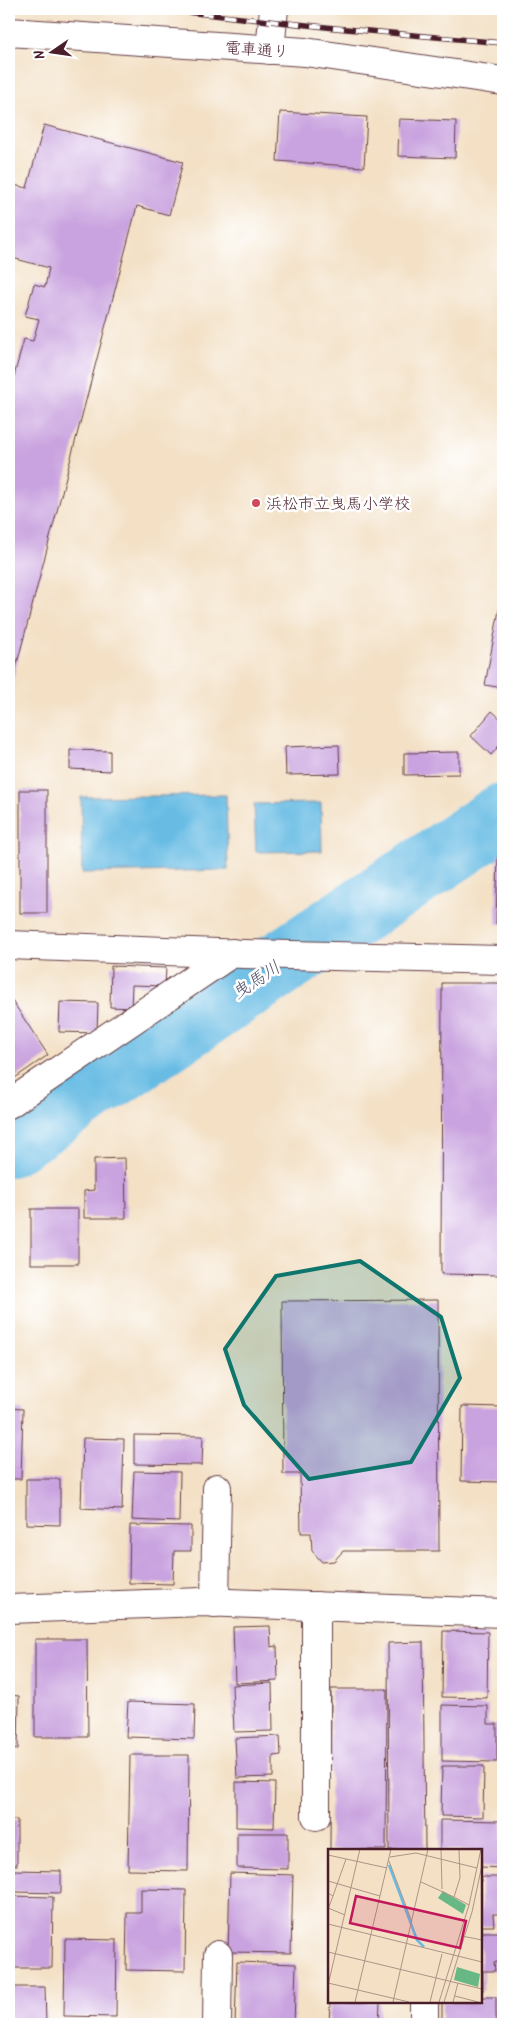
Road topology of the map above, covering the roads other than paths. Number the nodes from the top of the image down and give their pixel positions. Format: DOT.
graph roads {
  1 [pos="274,9"];
  2 [pos="9,32"];
  3 [pos="270,50"];
  4 [pos="503,81"];
  5 [pos="9,945"];
  6 [pos="240,954"];
  7 [pos="503,960"];
  8 [pos="9,1104"];
  9 [pos="217,1488"];
  10 [pos="215,1603"];
  11 [pos="316,1606"];
  12 [pos="9,1609"];
  13 [pos="503,1613"];
  14 [pos="316,1816"];
  15 [pos="218,1955"];
  16 [pos="424,2003"];
  17 [pos="217,2024"];
  18 [pos="424,2024"];
  1 -- 3 [label="street"];
  2 -- 3 [label="street, 電車通り"];
  3 -- 4 [label="street, 電車通り"];
  5 -- 6 [label="street"];
  6 -- 7 [label="street"];
  6 -- 8 [label="street"];
  9 -- 10 [label="street"];
  10 -- 11 [label="street"];
  10 -- 12 [label="street"];
  11 -- 13 [label="street"];
  11 -- 14 [label="street"];
  15 -- 17 [label="street"];
  16 -- 18 [label="street"];
}
